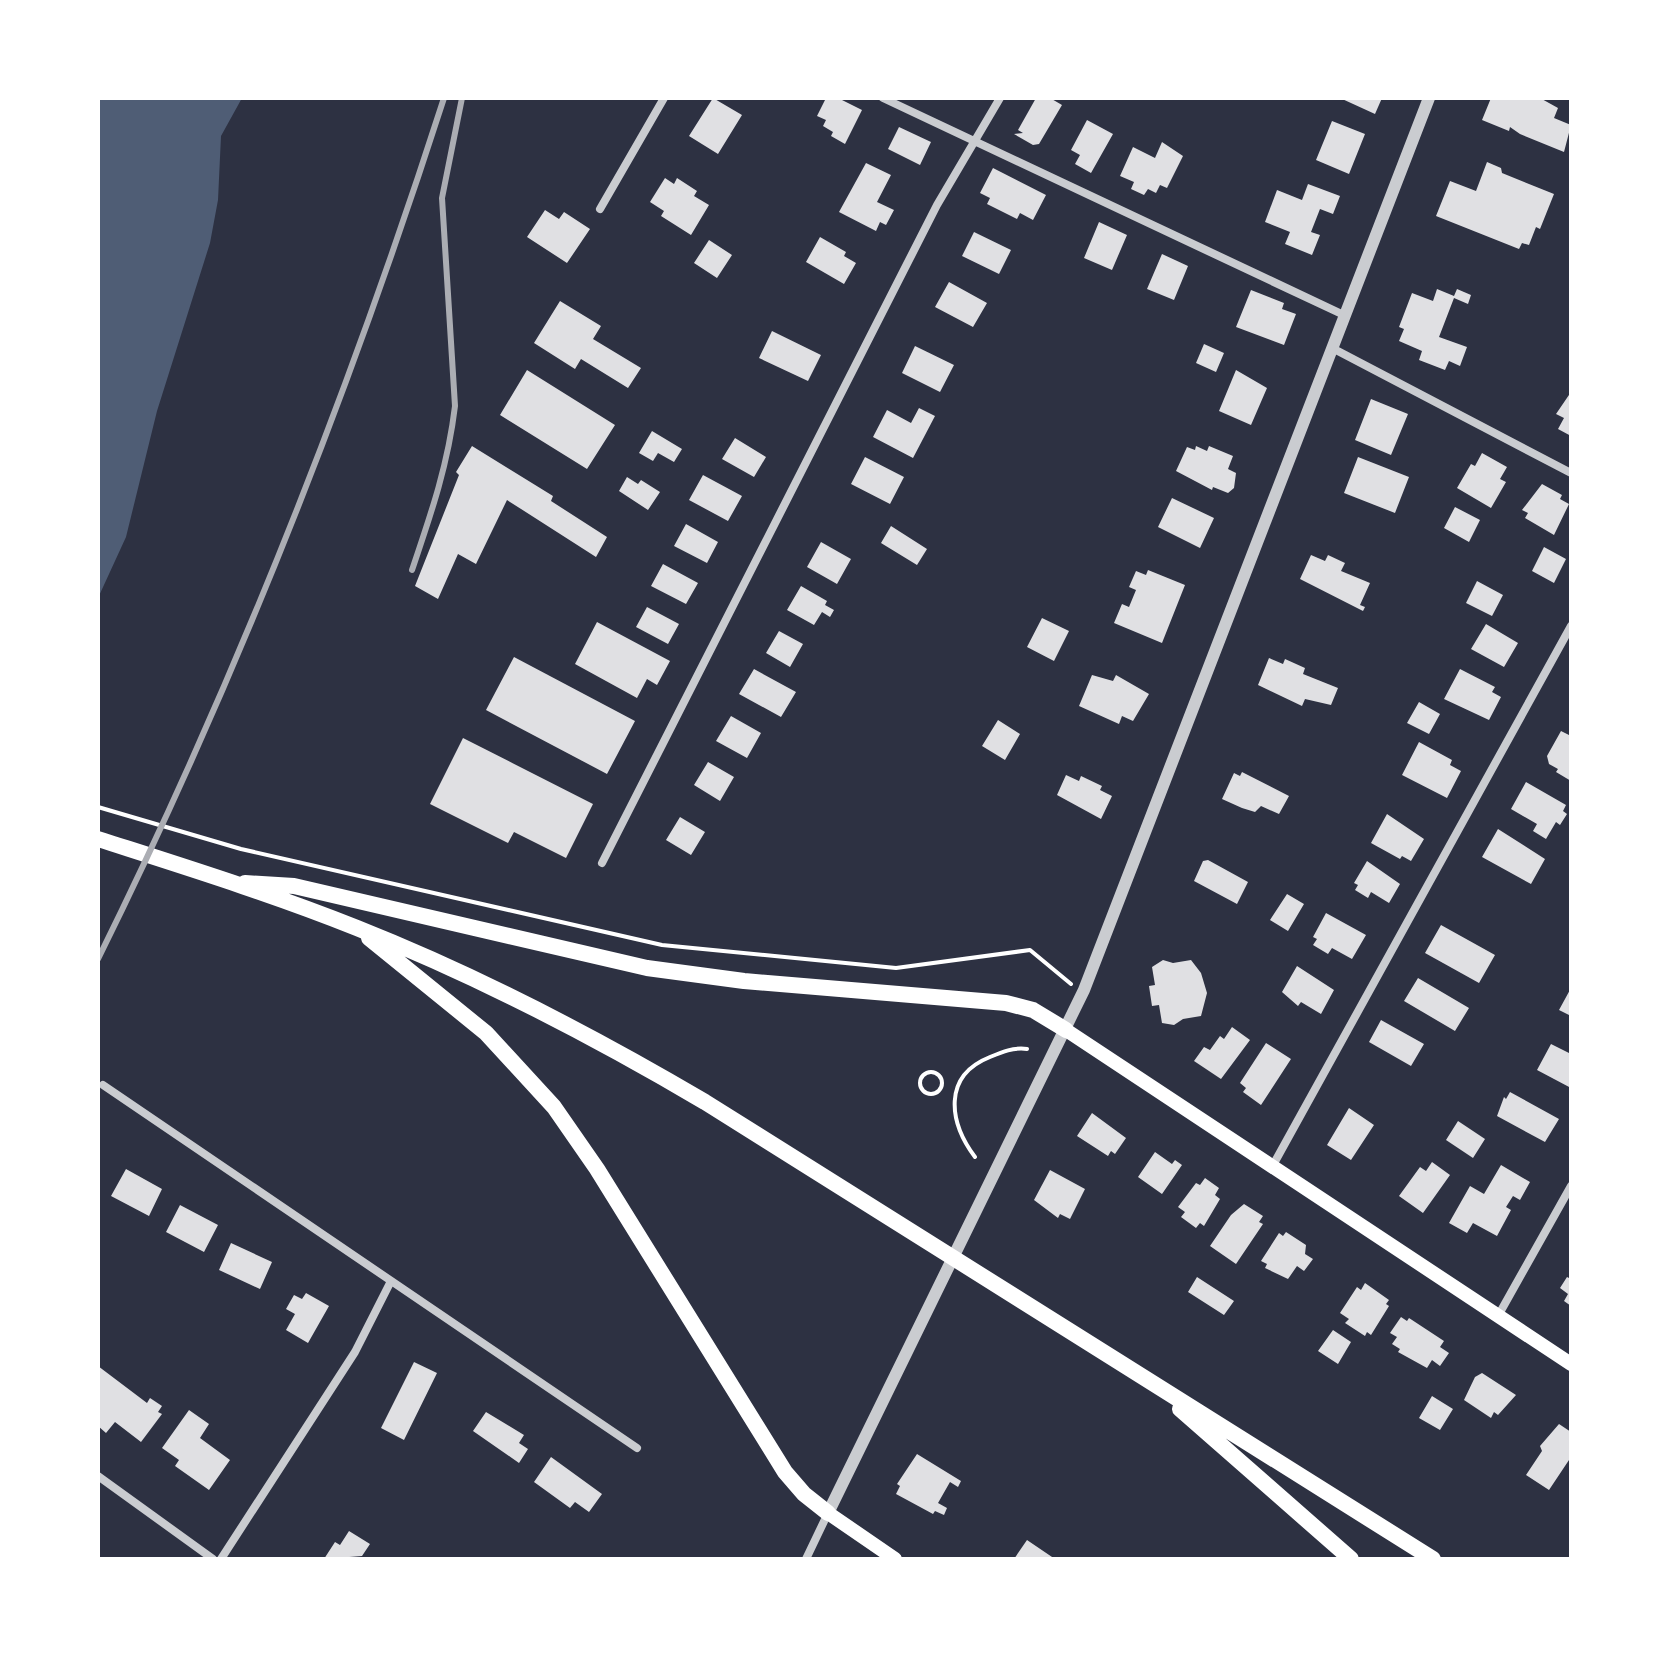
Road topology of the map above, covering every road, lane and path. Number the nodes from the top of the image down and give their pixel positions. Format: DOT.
graph roads {
  1 [pos="664,98"];
  2 [pos="883,98"];
  3 [pos="1000,98"];
  4 [pos="1429,98"];
  5 [pos="975,142"];
  6 [pos="600,209"];
  7 [pos="1347,317"];
  8 [pos="1334,349"];
  9 [pos="1571,473"];
  10 [pos="1571,626"];
  11 [pos="98,807"];
  12 [pos="98,839"];
  13 [pos="602,863"];
  14 [pos="233,883"];
  15 [pos="359,929"];
  16 [pos="1060,978"];
  17 [pos="1066,1030"];
  18 [pos="1027,1049"];
  19 [pos="103,1085"];
  20 [pos="941,1088"];
  21 [pos="954,1094"];
  22 [pos="975,1157"];
  23 [pos="1272,1167"];
  24 [pos="1571,1186"];
  25 [pos="391,1281"];
  26 [pos="1498,1316"];
  27 [pos="1571,1364"];
  28 [pos="1152,1384"];
  29 [pos="637,1448"];
  30 [pos="98,1476"];
  31 [pos="828,1513"];
  32 [pos="213,1559"];
  33 [pos="221,1559"];
  34 [pos="806,1559"];
  35 [pos="895,1559"];
  36 [pos="1351,1559"];
  37 [pos="1433,1559"];
  1 -- 6 [label="street"];
  2 -- 5 [label="street"];
  3 -- 5 [label="street"];
  4 -- 7 [label="street"];
  5 -- 7 [label="street"];
  5 -- 13 [label="street"];
  7 -- 8 [label="street"];
  8 -- 9 [label="street"];
  8 -- 17 [label="street"];
  10 -- 23 [label="street"];
  11 -- 16 [label="path"];
  12 -- 14 [label="main road"];
  14 -- 15 [label="main road"];
  14 -- 17 [label="main road"];
  15 -- 28 [label="main road"];
  15 -- 31 [label="main road"];
  17 -- 23 [label="main road"];
  17 -- 31 [label="street"];
  18 -- 21 [label="path"];
  19 -- 25 [label="street"];
  20 -- 20 [label="path"];
  20 -- 21 [label="path"];
  21 -- 22 [label="path"];
  23 -- 26 [label="main road"];
  24 -- 26 [label="street"];
  25 -- 29 [label="street"];
  25 -- 33 [label="street"];
  26 -- 27 [label="main road"];
  28 -- 36 [label="main road"];
  28 -- 37 [label="main road"];
  30 -- 32 [label="street"];
  31 -- 34 [label="street"];
  31 -- 35 [label="main road"];
}
